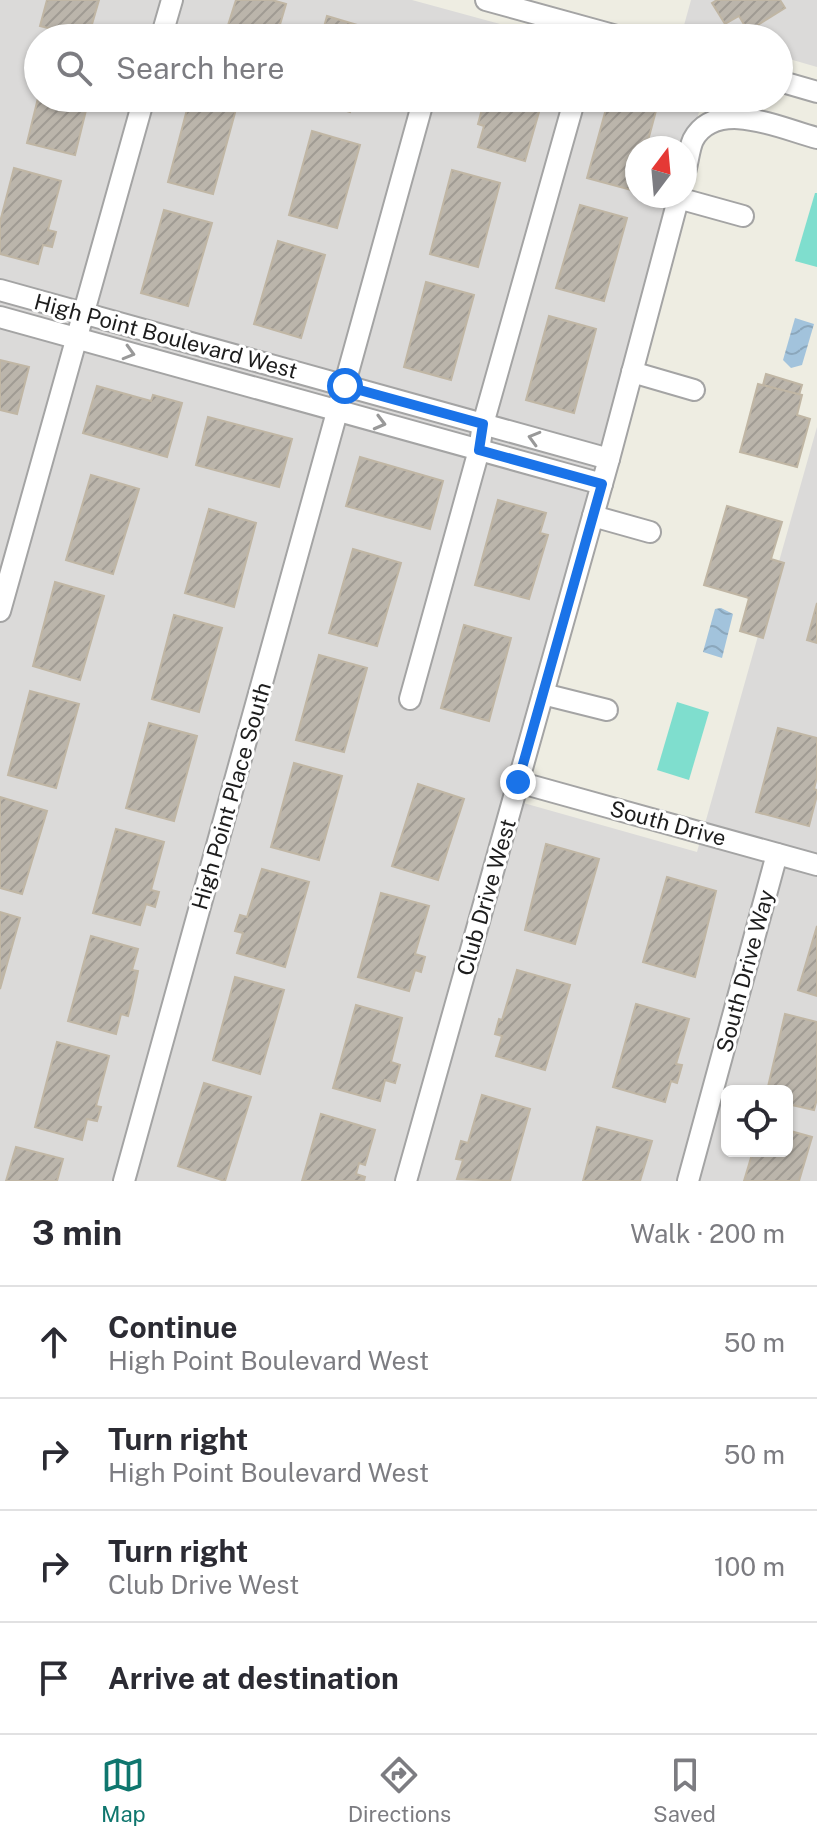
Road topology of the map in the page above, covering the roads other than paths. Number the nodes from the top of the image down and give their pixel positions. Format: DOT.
graph roads {
  1 [pos="172,0"];
  2 [pos="486,0"];
  3 [pos="165,24"];
  4 [pos="573,24"];
  5 [pos="793,85"];
  6 [pos="817,92"];
  7 [pos="140,112"];
  8 [pos="420,112"];
  9 [pos="571,112"];
  10 [pos="697,136"];
  11 [pos="817,138"];
  12 [pos="697,203"];
  13 [pos="675,208"];
  14 [pos="743,216"];
  15 [pos="0,290"];
  16 [pos="84,313"];
  17 [pos="0,317"];
  18 [pos="77,339"];
  19 [pos="632,372"];
  20 [pos="345,386"];
  21 [pos="694,390"];
  22 [pos="338,411"];
  23 [pos="483,424"];
  24 [pos="479,450"];
  25 [pos="609,459"];
  26 [pos="602,484"];
  27 [pos="593,516"];
  28 [pos="650,532"];
  29 [pos="0,611"];
  30 [pos="543,694"];
  31 [pos="410,699"];
  32 [pos="607,710"];
  33 [pos="518,782"];
  34 [pos="777,854"];
  35 [pos="817,865"];
  36 [pos="124,1181"];
  37 [pos="406,1181"];
  38 [pos="688,1181"];
  1 -- 3 [label="street"];
  2 -- 4 [label="street"];
  5 -- 6 [label="street"];
  7 -- 16 [label="street"];
  8 -- 20 [label="street, High Point Place South"];
  9 -- 23 [label="street"];
  10 -- 11 [label="street"];
  12 -- 14 [label="street"];
  13 -- 19 [label="street, Club Drive West"];
  15 -- 16 [label="street, High Point Boulevard West"];
  16 -- 18 [label="street"];
  16 -- 20 [label="street, High Point Boulevard West"];
  17 -- 18 [label="street, High Point Boulevard West"];
  18 -- 22 [label="street, High Point Boulevard West, one-way"];
  18 -- 29 [label="street"];
  19 -- 21 [label="street"];
  19 -- 25 [label="street, Club Drive West"];
  20 -- 22 [label="street, High Point Place South"];
  20 -- 23 [label="street, High Point Boulevard West"];
  22 -- 24 [label="street, High Point Boulevard West, one-way"];
  22 -- 36 [label="street, High Point Place South"];
  23 -- 24 [label="street"];
  25 -- 23 [label="street, High Point Boulevard West, one-way"];
  24 -- 26 [label="street, High Point Boulevard West"];
  24 -- 31 [label="street"];
  25 -- 26 [label="street, Club Drive West"];
  26 -- 27 [label="street, Club Drive West"];
  27 -- 28 [label="street"];
  27 -- 30 [label="street, Club Drive West"];
  30 -- 32 [label="street"];
  30 -- 33 [label="street, Club Drive West"];
  33 -- 34 [label="street, South Drive"];
  33 -- 37 [label="street, Club Drive West"];
  34 -- 35 [label="street, South Drive"];
  34 -- 38 [label="street, South Drive Way"];
}
